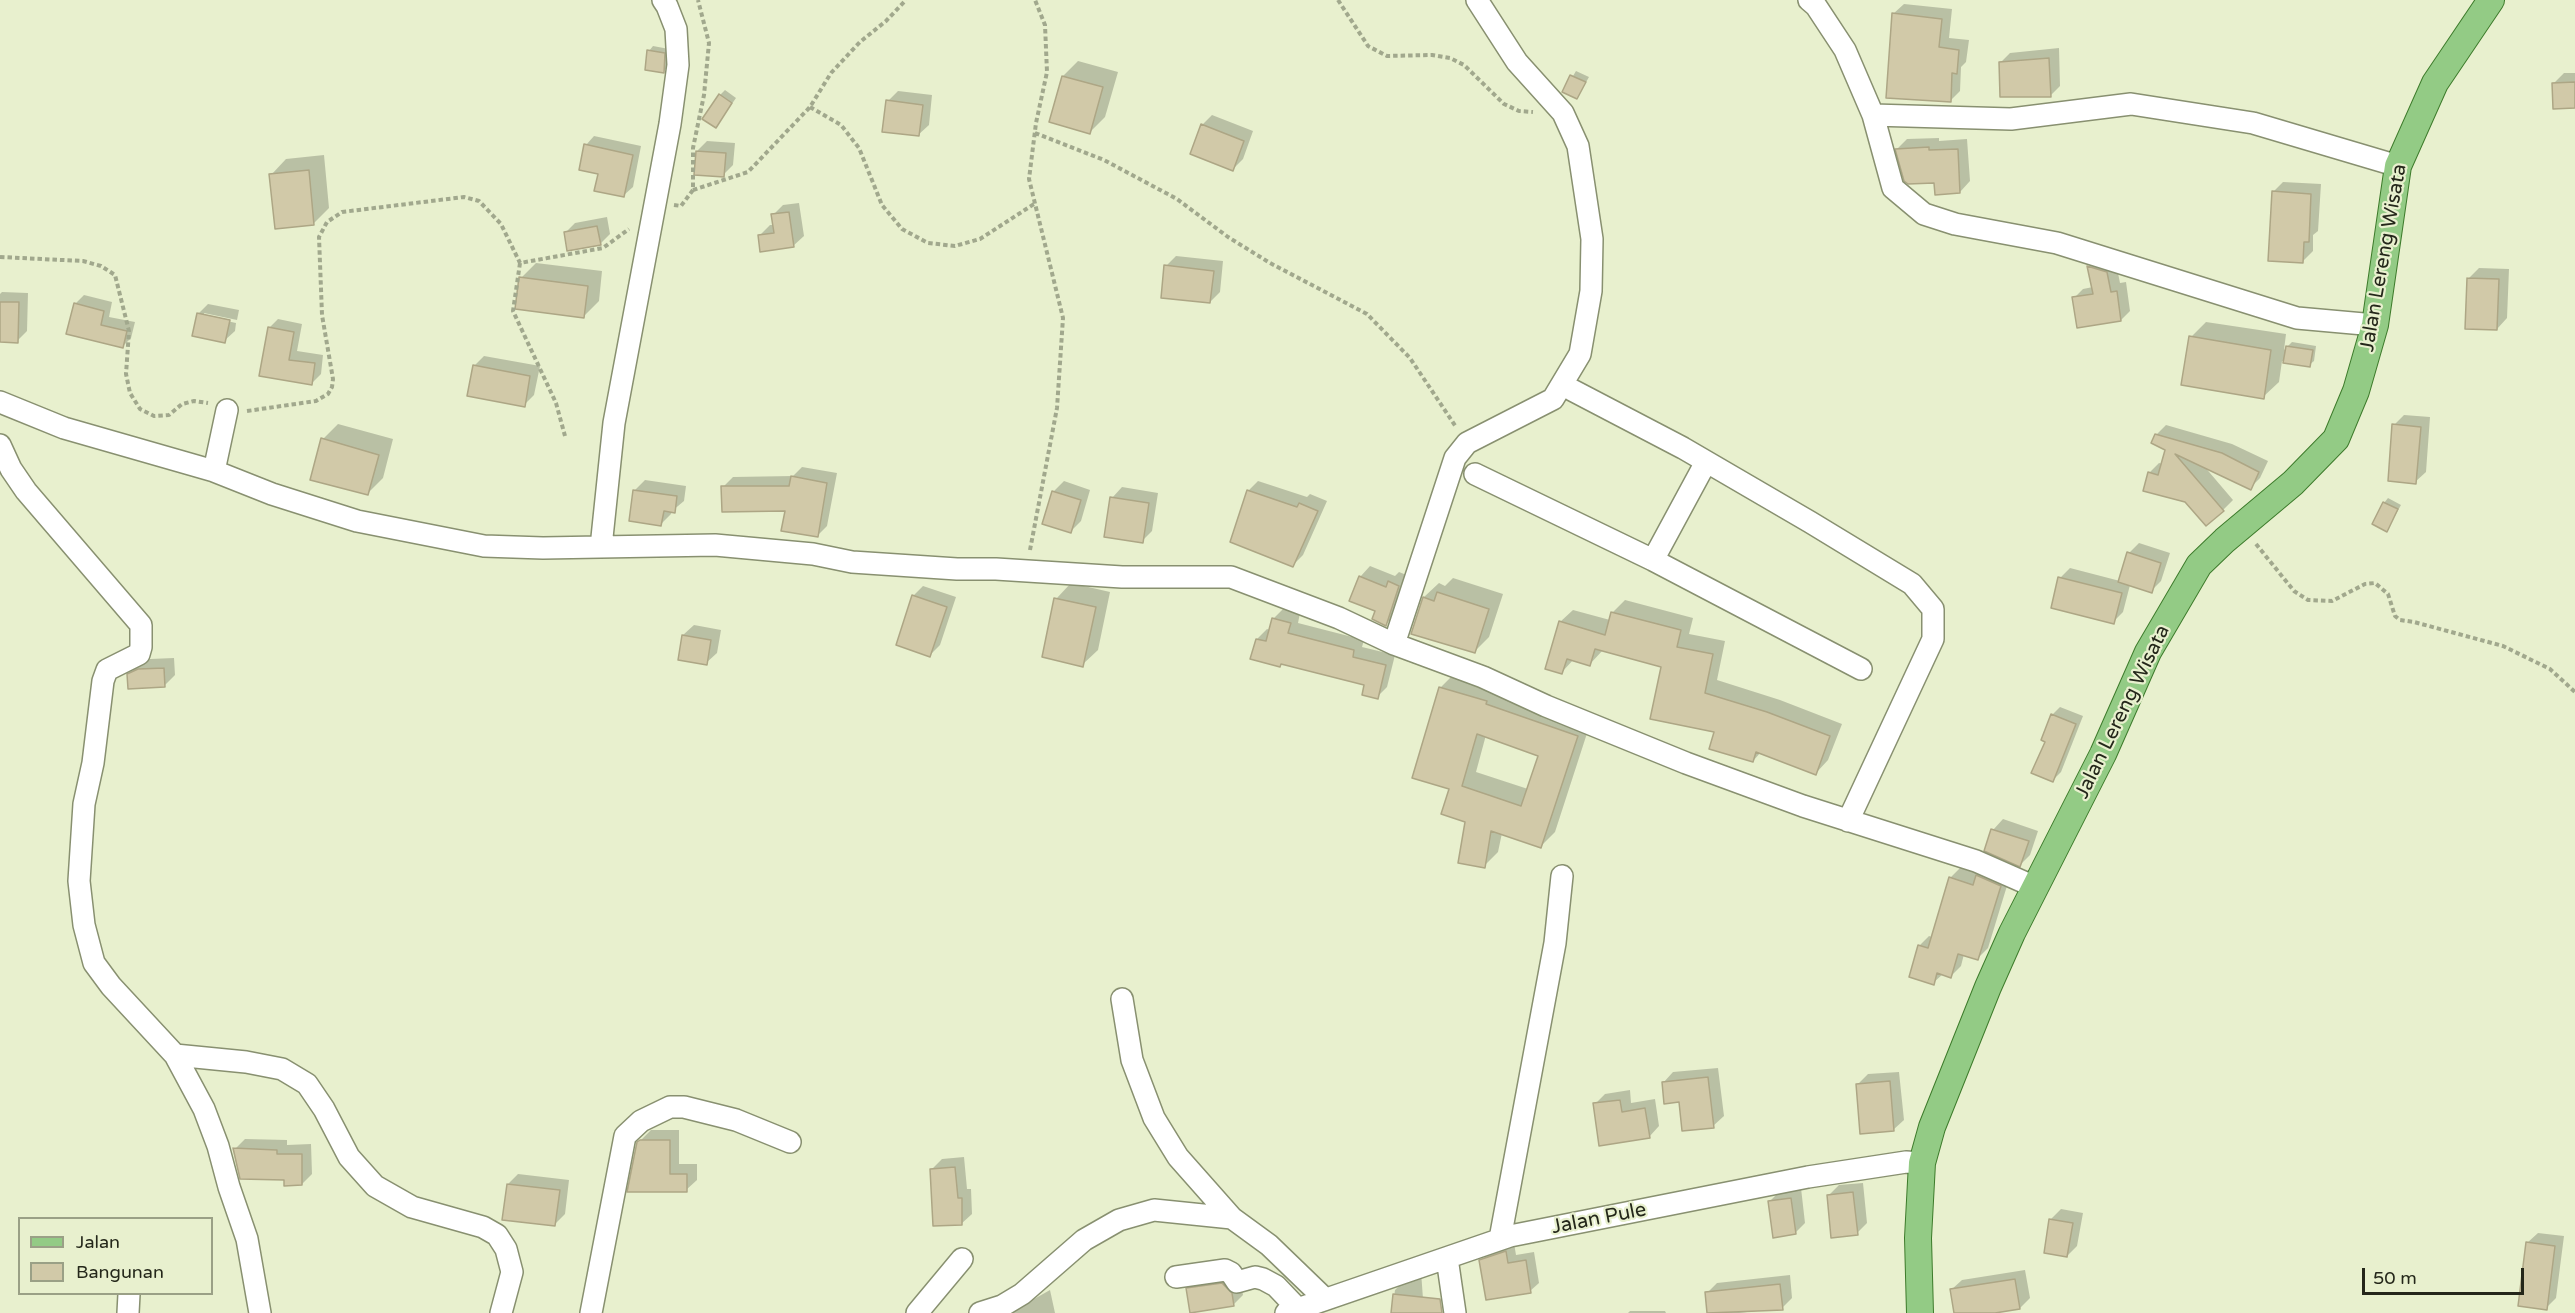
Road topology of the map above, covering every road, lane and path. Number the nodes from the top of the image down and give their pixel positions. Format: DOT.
graph roads {
  1 [pos="663,0"];
  2 [pos="698,0"];
  3 [pos="906,0"];
  4 [pos="1035,0"];
  5 [pos="1338,0"];
  6 [pos="1478,0"];
  7 [pos="1809,0"];
  8 [pos="2491,0"];
  9 [pos="810,107"];
  10 [pos="1563,113"];
  11 [pos="1873,116"];
  12 [pos="1035,133"];
  13 [pos="2398,166"];
  14 [pos="693,190"];
  15 [pos="1034,203"];
  16 [pos="652,213"];
  17 [pos="0,257"];
  18 [pos="520,263"];
  19 [pos="2375,325"];
  20 [pos="1572,390"];
  21 [pos="0,402"];
  22 [pos="227,410"];
  23 [pos="565,436"];
  24 [pos="1467,443"];
  25 [pos="0,446"];
  26 [pos="1706,462"];
  27 [pos="214,471"];
  28 [pos="1475,474"];
  29 [pos="2242,526"];
  30 [pos="602,547"];
  31 [pos="1653,560"];
  32 [pos="1025,571"];
  33 [pos="1394,644"];
  34 [pos="1861,669"];
  35 [pos="2575,692"];
  36 [pos="1848,820"];
  37 [pos="1562,876"];
  38 [pos="2035,886"];
  39 [pos="1122,999"];
  40 [pos="175,1055"];
  41 [pos="790,1142"];
  42 [pos="1922,1163"];
  43 [pos="1232,1218"];
  44 [pos="1500,1239"];
  45 [pos="1447,1258"];
  46 [pos="962,1259"];
  47 [pos="1176,1277"];
  48 [pos="129,1295"];
  49 [pos="1325,1299"];
  50 [pos="1294,1312"];
  51 [pos="128,1313"];
  52 [pos="260,1313"];
  53 [pos="501,1313"];
  54 [pos="591,1313"];
  55 [pos="917,1313"];
  56 [pos="980,1313"];
  57 [pos="1455,1313"];
  58 [pos="1920,1313"];
  1 -- 16 [label="street"];
  2 -- 14 [label="path"];
  3 -- 9 [label="path"];
  4 -- 12 [label="path"];
  5 -- 10 [label="path"];
  6 -- 10 [label="street"];
  7 -- 11 [label="street"];
  8 -- 13 [label="main road, Jalan Lereng Wisata"];
  9 -- 14 [label="path"];
  9 -- 15 [label="path"];
  10 -- 24 [label="street"];
  11 -- 13 [label="street"];
  11 -- 19 [label="street"];
  12 -- 15 [label="path"];
  12 -- 24 [label="path"];
  13 -- 19 [label="main road, Jalan Lereng Wisata"];
  14 -- 16 [label="path"];
  15 -- 32 [label="path"];
  16 -- 18 [label="path"];
  16 -- 30 [label="street"];
  17 -- 22 [label="path"];
  18 -- 22 [label="path"];
  18 -- 23 [label="path"];
  19 -- 29 [label="main road, Jalan Lereng Wisata"];
  20 -- 26 [label="street"];
  21 -- 27 [label="street"];
  22 -- 27 [label="street"];
  24 -- 33 [label="street"];
  25 -- 40 [label="street"];
  26 -- 31 [label="street"];
  26 -- 36 [label="street"];
  27 -- 30 [label="street"];
  28 -- 31 [label="street"];
  29 -- 35 [label="path"];
  29 -- 38 [label="main road, Jalan Lereng Wisata"];
  30 -- 32 [label="street"];
  31 -- 34 [label="street"];
  32 -- 33 [label="street"];
  33 -- 36 [label="street"];
  36 -- 38 [label="street"];
  37 -- 44 [label="street"];
  38 -- 42 [label="main road, Jalan Lereng Wisata"];
  39 -- 43 [label="street"];
  40 -- 52 [label="street"];
  40 -- 53 [label="street"];
  41 -- 54 [label="street"];
  42 -- 44 [label="street, Jalan Pule"];
  42 -- 58 [label="main road, Jalan Lereng Wisata"];
  43 -- 49 [label="street"];
  43 -- 56 [label="street"];
  44 -- 45 [label="street, Jalan Pule"];
  45 -- 49 [label="street, Jalan Pule"];
  45 -- 57 [label="street"];
  46 -- 55 [label="street"];
  47 -- 50 [label="street"];
  48 -- 51 [label="street"];
  49 -- 50 [label="street, Jalan Pule"];
}
